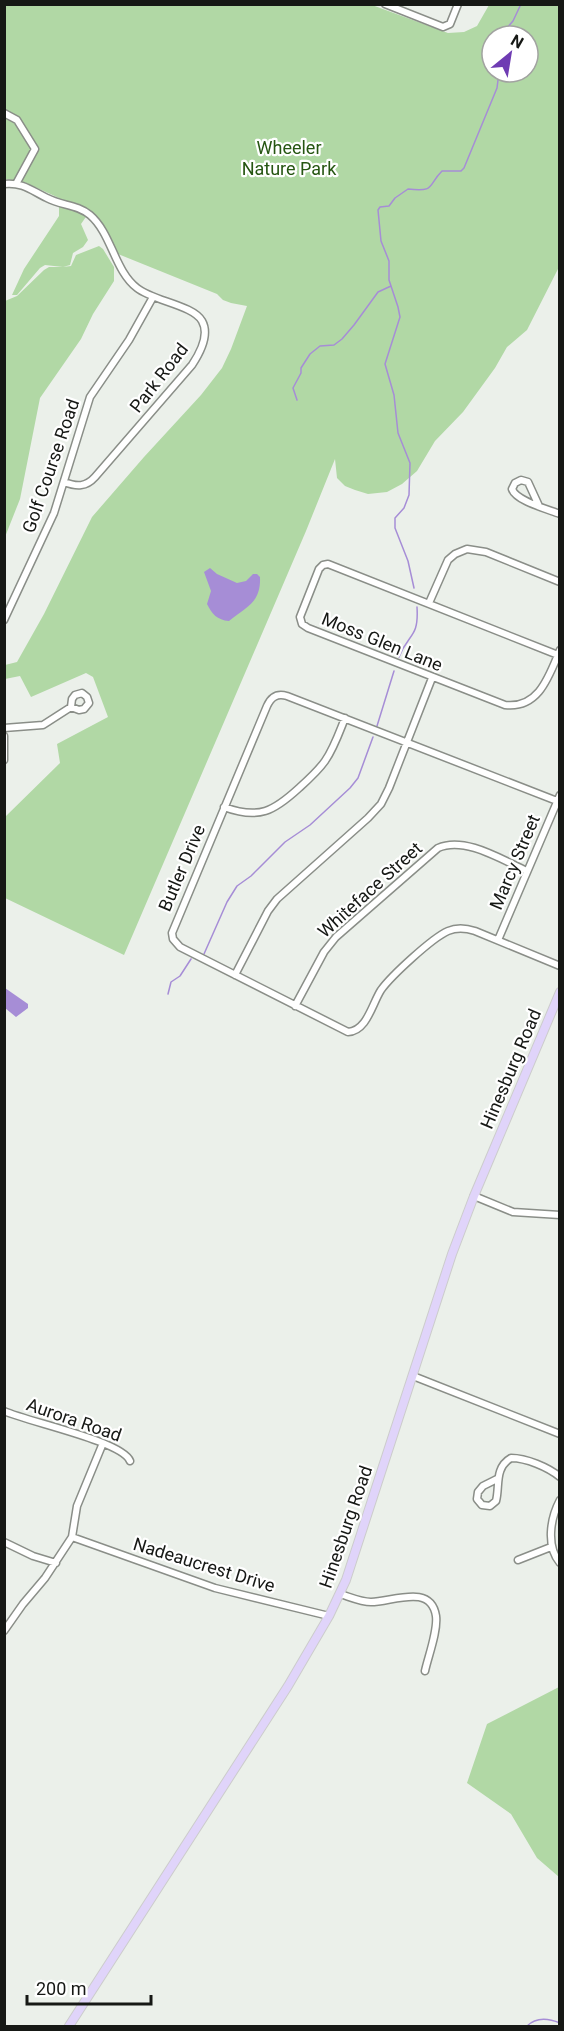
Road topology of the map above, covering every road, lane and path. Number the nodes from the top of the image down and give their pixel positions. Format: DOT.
graph roads {
  1 [pos="385,4"];
  2 [pos="458,4"];
  3 [pos="4,113"];
  4 [pos="4,184"];
  5 [pos="16,184"];
  6 [pos="153,297"];
  7 [pos="64,482"];
  8 [pos="540,506"];
  9 [pos="560,514"];
  10 [pos="560,582"];
  11 [pos="429,603"];
  12 [pos="4,620"];
  13 [pos="559,652"];
  14 [pos="432,678"];
  15 [pos="71,707"];
  16 [pos="345,718"];
  17 [pos="4,728"];
  18 [pos="4,736"];
  19 [pos="407,743"];
  20 [pos="4,760"];
  21 [pos="558,798"];
  22 [pos="224,807"];
  23 [pos="527,871"];
  24 [pos="498,940"];
  25 [pos="560,966"];
  26 [pos="235,975"];
  27 [pos="560,992"];
  28 [pos="295,1006"];
  29 [pos="474,1196"];
  30 [pos="560,1215"];
  31 [pos="413,1376"];
  32 [pos="4,1411"];
  33 [pos="560,1434"];
  34 [pos="103,1443"];
  35 [pos="130,1461"];
  36 [pos="560,1477"];
  37 [pos="497,1479"];
  38 [pos="560,1500"];
  39 [pos="72,1537"];
  40 [pos="4,1542"];
  41 [pos="551,1546"];
  42 [pos="518,1560"];
  43 [pos="56,1563"];
  44 [pos="560,1563"];
  45 [pos="340,1594"];
  46 [pos="329,1616"];
  47 [pos="4,1631"];
  48 [pos="425,1671"];
  49 [pos="69,2026"];
  1 -- 2 [label="street"];
  3 -- 5 [label="street"];
  4 -- 5 [label="street, Park Road"];
  5 -- 6 [label="street, Park Road"];
  6 -- 7 [label="street, Golf Course Road"];
  6 -- 7 [label="street, Park Road"];
  7 -- 12 [label="street, Golf Course Road"];
  8 -- 8 [label="street"];
  8 -- 9 [label="street"];
  10 -- 11 [label="street"];
  11 -- 13 [label="street, Moss Glen Lane"];
  11 -- 14 [label="street, Moss Glen Lane"];
  13 -- 14 [label="street, Moss Glen Lane"];
  14 -- 19 [label="street"];
  15 -- 17 [label="street"];
  16 -- 19 [label="street, Butler Drive"];
  16 -- 22 [label="street"];
  16 -- 22 [label="street, Butler Drive"];
  18 -- 20 [label="street"];
  19 -- 21 [label="street, Butler Drive"];
  19 -- 26 [label="street"];
  21 -- 23 [label="street, Marcy Street"];
  22 -- 26 [label="street, Butler Drive"];
  23 -- 24 [label="street, Marcy Street"];
  23 -- 28 [label="street, Whiteface Street"];
  24 -- 25 [label="street, Butler Drive"];
  24 -- 28 [label="street, Butler Drive"];
  26 -- 28 [label="street, Butler Drive"];
  27 -- 29 [label="main road, Hinesburg Road"];
  29 -- 30 [label="street"];
  29 -- 31 [label="main road, Hinesburg Road"];
  31 -- 33 [label="street"];
  31 -- 45 [label="main road, Hinesburg Road"];
  32 -- 34 [label="street, Aurora Road"];
  34 -- 35 [label="street, Aurora Road"];
  34 -- 39 [label="street"];
  36 -- 37 [label="street"];
  37 -- 37 [label="street"];
  38 -- 41 [label="street"];
  39 -- 43 [label="street"];
  39 -- 46 [label="street, Nadeaucrest Drive"];
  40 -- 43 [label="street"];
  41 -- 42 [label="street"];
  41 -- 44 [label="street"];
  43 -- 47 [label="street"];
  45 -- 46 [label="main road, Hinesburg Road"];
  45 -- 48 [label="street"];
  46 -- 49 [label="main road, Hinesburg Road"];
}
